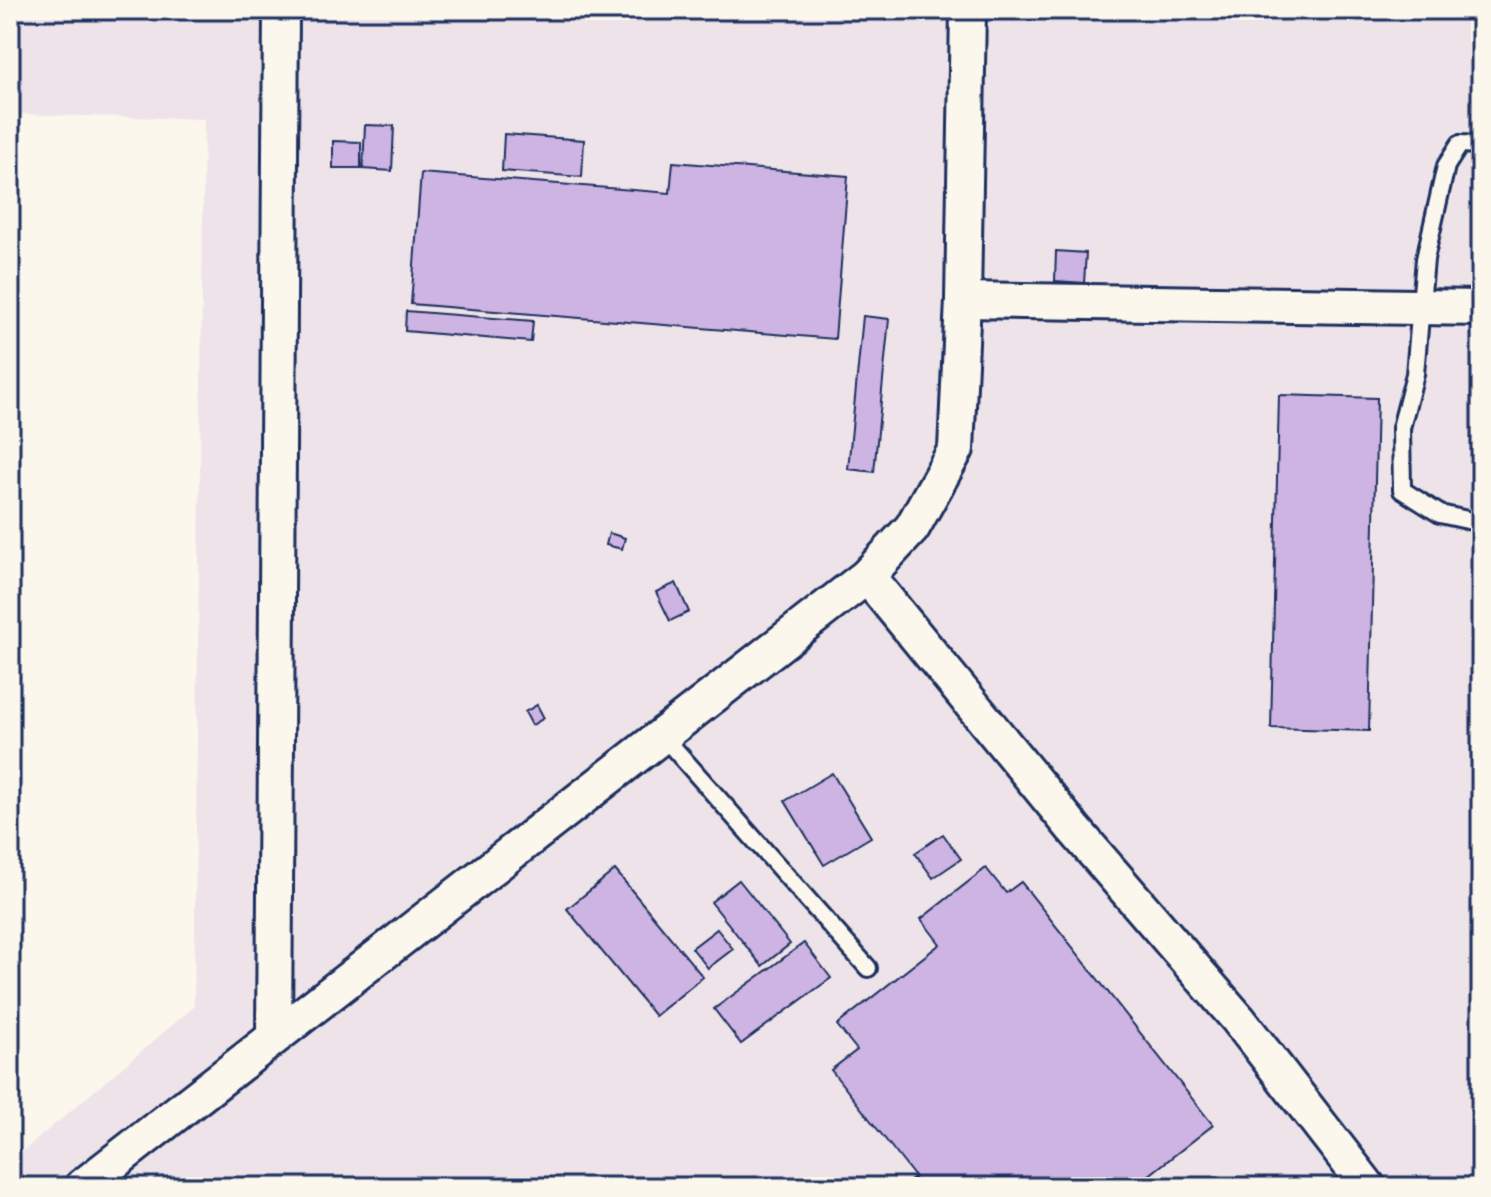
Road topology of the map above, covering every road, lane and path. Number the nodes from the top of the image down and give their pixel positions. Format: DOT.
graph roads {
  1 [pos="281,10"];
  2 [pos="968,10"];
  3 [pos="1481,145"];
  4 [pos="963,300"];
  5 [pos="1481,308"];
  6 [pos="1420,309"];
  7 [pos="1481,523"];
  8 [pos="867,576"];
  9 [pos="662,735"];
  10 [pos="868,968"];
  11 [pos="274,1037"];
  12 [pos="82,1187"];
  13 [pos="1368,1187"];
  1 -- 11 [label="street"];
  2 -- 4 [label="street"];
  3 -- 6 [label="lane"];
  4 -- 6 [label="street"];
  4 -- 8 [label="street"];
  5 -- 6 [label="street"];
  6 -- 7 [label="lane"];
  8 -- 9 [label="street"];
  8 -- 13 [label="street"];
  9 -- 10 [label="lane"];
  9 -- 11 [label="street"];
  11 -- 12 [label="street"];
}
